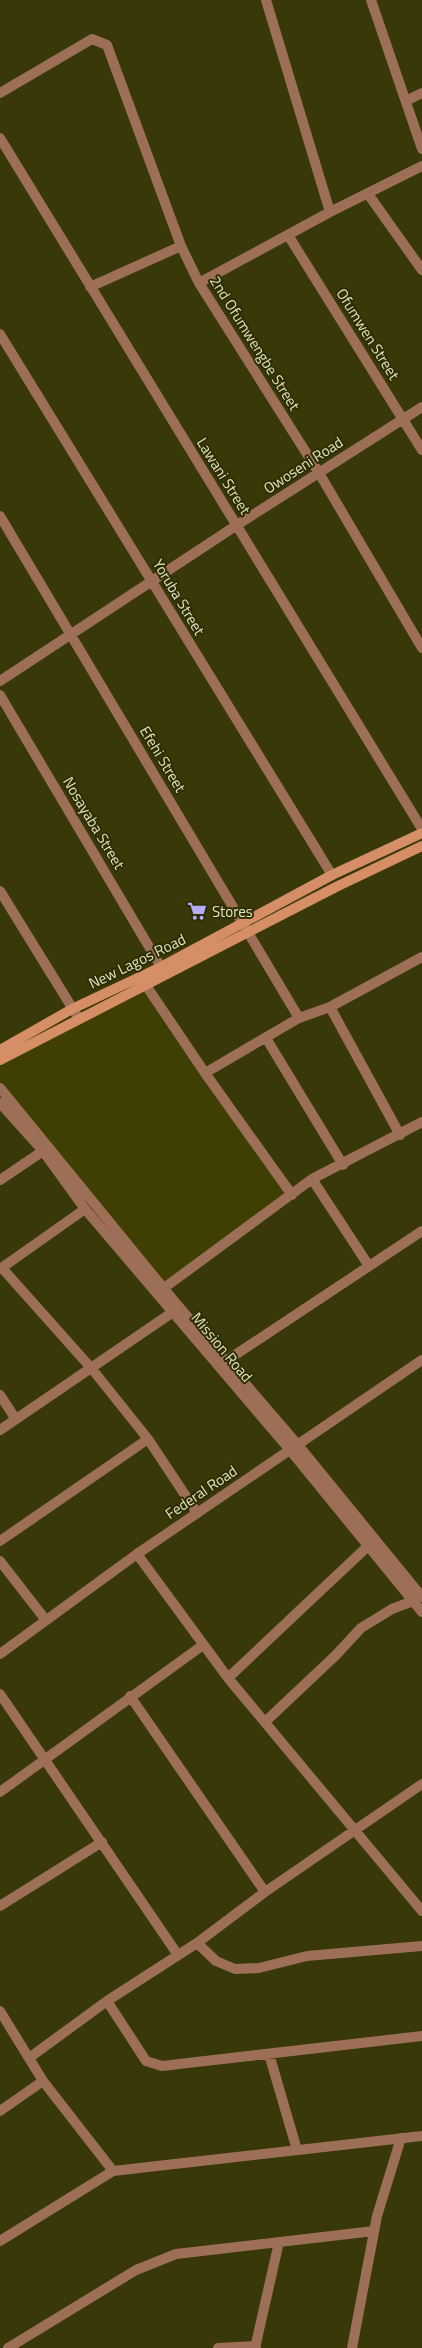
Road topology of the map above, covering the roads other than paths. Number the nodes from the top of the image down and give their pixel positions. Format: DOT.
graph roads {
  1 [pos="266,0"];
  2 [pos="371,0"];
  3 [pos="0,93"];
  4 [pos="422,93"];
  5 [pos="406,101"];
  6 [pos="0,138"];
  7 [pos="422,149"];
  8 [pos="422,166"];
  9 [pos="368,194"];
  10 [pos="330,212"];
  11 [pos="288,235"];
  12 [pos="181,246"];
  13 [pos="422,270"];
  14 [pos="199,283"];
  15 [pos="90,286"];
  16 [pos="0,334"];
  17 [pos="422,406"];
  18 [pos="403,419"];
  19 [pos="422,450"];
  20 [pos="318,473"];
  21 [pos="0,516"];
  22 [pos="237,525"];
  23 [pos="152,581"];
  24 [pos="70,634"];
  25 [pos="422,648"];
  26 [pos="0,681"];
  27 [pos="0,695"];
  28 [pos="422,831"];
  29 [pos="422,846"];
  30 [pos="332,875"];
  31 [pos="0,891"];
  32 [pos="246,927"];
  33 [pos="422,957"];
  34 [pos="161,967"];
  35 [pos="143,981"];
  36 [pos="330,1007"];
  37 [pos="72,1009"];
  38 [pos="299,1018"];
  39 [pos="80,1019"];
  40 [pos="266,1038"];
  41 [pos="0,1050"];
  42 [pos="0,1060"];
  43 [pos="205,1073"];
  44 [pos="0,1088"];
  45 [pos="0,1102"];
  46 [pos="422,1122"];
  47 [pos="400,1135"];
  48 [pos="43,1151"];
  49 [pos="342,1165"];
  50 [pos="0,1180"];
  51 [pos="312,1180"];
  52 [pos="292,1195"];
  53 [pos="85,1209"];
  54 [pos="421,1235"];
  55 [pos="369,1266"];
  56 [pos="1,1269"];
  57 [pos="164,1288"];
  58 [pos="173,1312"];
  59 [pos="422,1360"];
  60 [pos="226,1361"];
  61 [pos="92,1369"];
  62 [pos="0,1395"];
  63 [pos="15,1418"];
  64 [pos="0,1430"];
  65 [pos="148,1439"];
  66 [pos="294,1447"];
  67 [pos="197,1513"];
  68 [pos="0,1541"];
  69 [pos="368,1546"];
  70 [pos="137,1554"];
  71 [pos="0,1561"];
  72 [pos="418,1599"];
  73 [pos="422,1612"];
  74 [pos="45,1620"];
  75 [pos="203,1645"];
  76 [pos="0,1654"];
  77 [pos="228,1678"];
  78 [pos="0,1694"];
  79 [pos="130,1696"];
  80 [pos="265,1722"];
  81 [pos="44,1759"];
  82 [pos="422,1784"];
  83 [pos="0,1792"];
  84 [pos="354,1831"];
  85 [pos="102,1842"];
  86 [pos="264,1892"];
  87 [pos="0,1906"];
  88 [pos="422,1911"];
  89 [pos="197,1943"];
  90 [pos="422,1946"];
  91 [pos="178,1955"];
  92 [pos="108,2001"];
  93 [pos="0,2012"];
  94 [pos="422,2036"];
  95 [pos="269,2054"];
  96 [pos="29,2058"];
  97 [pos="42,2081"];
  98 [pos="0,2110"];
  99 [pos="422,2136"];
  100 [pos="401,2138"];
  101 [pos="296,2150"];
  102 [pos="113,2171"];
  103 [pos="374,2231"];
  104 [pos="0,2241"];
  105 [pos="278,2242"];
  106 [pos="255,2347"];
  107 [pos="8,2348"];
  108 [pos="218,2348"];
  109 [pos="352,2348"];
  1 -- 10 [label="street"];
  2 -- 5 [label="street"];
  3 -- 12 [label="street, 2nd Ofumwengbe Street"];
  4 -- 5 [label="street"];
  5 -- 7 [label="street"];
  6 -- 15 [label="street, Lawani Street"];
  8 -- 9 [label="street"];
  9 -- 10 [label="street"];
  9 -- 13 [label="street"];
  10 -- 11 [label="street"];
  11 -- 14 [label="street"];
  11 -- 18 [label="street, Ofumwen Street"];
  12 -- 14 [label="street, 2nd Ofumwengbe Street"];
  12 -- 15 [label="street"];
  14 -- 20 [label="street, 2nd Ofumwengbe Street"];
  15 -- 22 [label="street, Lawani Street"];
  16 -- 23 [label="street, Yoruba Street"];
  17 -- 18 [label="street, Owoseni Road"];
  18 -- 19 [label="street, Ofumwen Street"];
  18 -- 20 [label="street, Owoseni Road"];
  20 -- 22 [label="street, Owoseni Road"];
  20 -- 25 [label="street, 2nd Ofumwengbe Street"];
  21 -- 24 [label="street, Efehi Street"];
  22 -- 23 [label="street, Owoseni Road"];
  22 -- 28 [label="street, Lawani Street"];
  23 -- 24 [label="street, Owoseni Road"];
  23 -- 30 [label="street, Yoruba Street"];
  24 -- 26 [label="street, Owoseni Road"];
  24 -- 32 [label="street, Efehi Street"];
  27 -- 34 [label="street, Nosayaba Street"];
  28 -- 30 [label="main road, New Lagos Road"];
  29 -- 32 [label="main road, New Lagos Road"];
  30 -- 32 [label="main road, New Lagos Road"];
  31 -- 37 [label="street"];
  32 -- 34 [label="main road, New Lagos Road"];
  32 -- 35 [label="main road, New Lagos Road"];
  32 -- 38 [label="street, Efehi Street"];
  33 -- 36 [label="street"];
  34 -- 35 [label="main road, New Lagos Road"];
  35 -- 37 [label="main road, New Lagos Road"];
  35 -- 39 [label="main road, New Lagos Road"];
  35 -- 43 [label="street"];
  36 -- 38 [label="street"];
  36 -- 47 [label="street"];
  37 -- 39 [label="street"];
  37 -- 41 [label="main road, New Lagos Road"];
  38 -- 40 [label="street"];
  39 -- 42 [label="main road, New Lagos Road"];
  40 -- 43 [label="street"];
  40 -- 49 [label="street"];
  43 -- 52 [label="street"];
  44 -- 57 [label="street, Mission Road"];
  45 -- 48 [label="street, Mission Road"];
  46 -- 47 [label="street"];
  47 -- 49 [label="street"];
  48 -- 50 [label="street"];
  48 -- 53 [label="street, Mission Road"];
  49 -- 51 [label="street"];
  51 -- 52 [label="street"];
  51 -- 55 [label="street"];
  52 -- 57 [label="street"];
  53 -- 56 [label="street"];
  53 -- 58 [label="street, Mission Road"];
  54 -- 55 [label="street"];
  55 -- 60 [label="street"];
  56 -- 61 [label="street"];
  57 -- 60 [label="street, Mission Road"];
  58 -- 61 [label="street"];
  58 -- 66 [label="street, Mission Road"];
  59 -- 66 [label="street, Federal Road"];
  60 -- 66 [label="street, Mission Road"];
  61 -- 63 [label="street"];
  61 -- 65 [label="street"];
  62 -- 63 [label="street"];
  63 -- 64 [label="street"];
  65 -- 67 [label="street"];
  65 -- 68 [label="street"];
  66 -- 67 [label="street, Federal Road"];
  66 -- 69 [label="street, Mission Road"];
  66 -- 72 [label="street, Mission Road"];
  67 -- 70 [label="street, Federal Road"];
  69 -- 72 [label="street, Mission Road"];
  69 -- 77 [label="street"];
  70 -- 74 [label="street, Federal Road"];
  70 -- 75 [label="street"];
  71 -- 74 [label="street"];
  72 -- 73 [label="street, Mission Road"];
  72 -- 80 [label="street"];
  74 -- 76 [label="street, Federal Road"];
  75 -- 77 [label="street"];
  75 -- 79 [label="street"];
  77 -- 80 [label="street"];
  78 -- 81 [label="street"];
  79 -- 81 [label="street"];
  79 -- 86 [label="street"];
  80 -- 84 [label="street"];
  81 -- 83 [label="street"];
  81 -- 85 [label="street"];
  82 -- 84 [label="street"];
  84 -- 86 [label="street"];
  84 -- 88 [label="street"];
  85 -- 87 [label="street"];
  85 -- 91 [label="street"];
  86 -- 89 [label="street"];
  89 -- 90 [label="street"];
  89 -- 91 [label="street"];
  91 -- 92 [label="street"];
  92 -- 95 [label="street"];
  92 -- 96 [label="street"];
  93 -- 96 [label="street"];
  94 -- 95 [label="street"];
  95 -- 101 [label="street"];
  96 -- 97 [label="street"];
  97 -- 98 [label="street"];
  97 -- 102 [label="street"];
  99 -- 100 [label="street"];
  100 -- 101 [label="street"];
  100 -- 103 [label="street"];
  101 -- 102 [label="street"];
  102 -- 104 [label="street"];
  103 -- 105 [label="street"];
  103 -- 109 [label="street"];
  105 -- 106 [label="street"];
  105 -- 107 [label="street"];
  106 -- 108 [label="street"];
}
